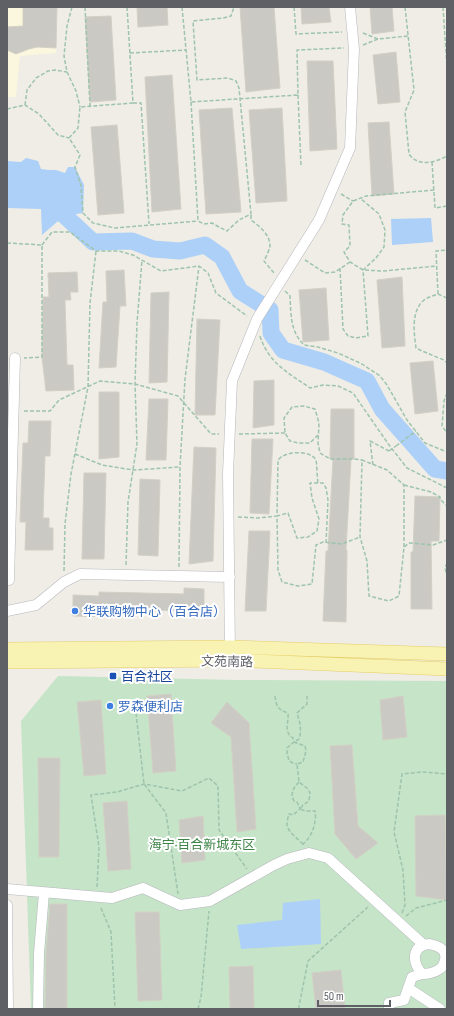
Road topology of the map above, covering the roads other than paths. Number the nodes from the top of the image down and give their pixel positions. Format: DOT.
graph roads {
  1 [pos="350,7"];
  2 [pos="15,358"];
  3 [pos="230,577"];
  4 [pos="9,580"];
  5 [pos="7,611"];
  6 [pos="230,647"];
  7 [pos="7,649"];
  8 [pos="447,654"];
  9 [pos="231,660"];
  10 [pos="7,662"];
  11 [pos="447,669"];
  12 [pos="7,889"];
  13 [pos="44,892"];
  14 [pos="7,905"];
  15 [pos="424,945"];
  16 [pos="446,954"];
  17 [pos="422,974"];
  18 [pos="408,988"];
  19 [pos="8,1009"];
  20 [pos="38,1009"];
  21 [pos="389,1009"];
  22 [pos="440,1009"];
  1 -- 3 [label="street"];
  2 -- 4 [label="street"];
  3 -- 5 [label="street"];
  3 -- 6 [label="street"];
  6 -- 7 [label="main road, 文苑南路"];
  6 -- 8 [label="main road, 文苑南路"];
  6 -- 9 [label="street"];
  9 -- 10 [label="main road, 文苑南路"];
  9 -- 11 [label="main road, 文苑南路"];
  12 -- 13 [label="street"];
  13 -- 15 [label="street"];
  13 -- 20 [label="street"];
  14 -- 19 [label="street"];
  15 -- 16 [label="street"];
  15 -- 17 [label="street"];
  16 -- 17 [label="street"];
  17 -- 18 [label="street"];
  18 -- 21 [label="street"];
  18 -- 22 [label="street"];
}
